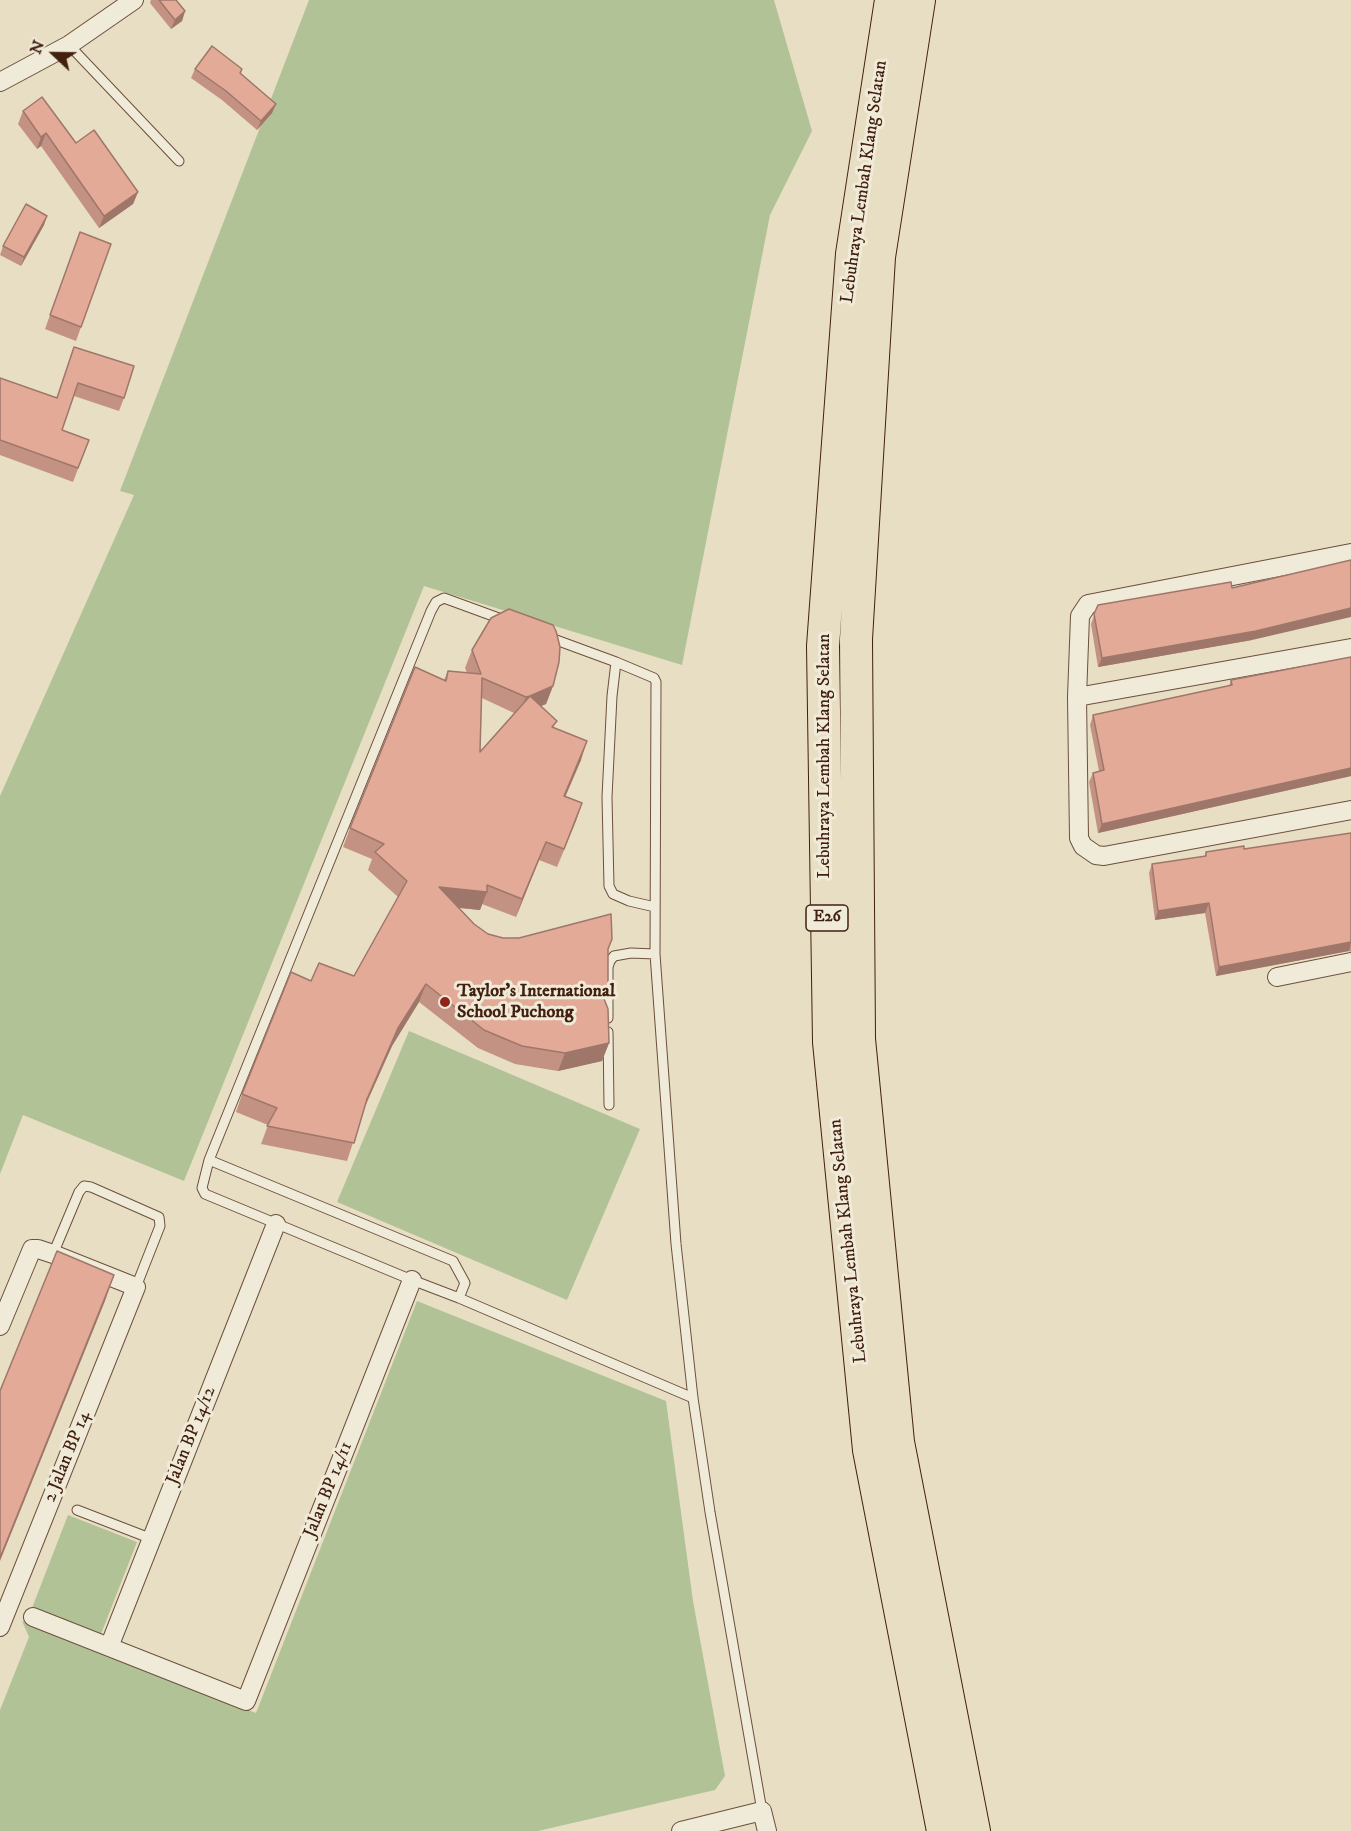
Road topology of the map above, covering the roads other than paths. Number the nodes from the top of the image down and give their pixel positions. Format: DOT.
graph roads {
  1 [pos="134,0"];
  2 [pos="891,0"];
  3 [pos="919,0"];
  4 [pos="69,45"];
  5 [pos="0,82"];
  6 [pos="179,161"];
  7 [pos="1351,553"];
  8 [pos="508,622"];
  9 [pos="541,634"];
  10 [pos="1351,648"];
  11 [pos="616,662"];
  12 [pos="1077,696"];
  13 [pos="1351,810"];
  14 [pos="655,907"];
  15 [pos="655,954"];
  16 [pos="1351,962"];
  17 [pos="1277,977"];
  18 [pos="609,1105"];
  19 [pos="209,1160"];
  20 [pos="276,1224"];
  21 [pos="53,1254"];
  22 [pos="412,1280"];
  23 [pos="136,1287"];
  24 [pos="459,1298"];
  25 [pos="0,1326"];
  26 [pos="693,1398"];
  27 [pos="77,1510"];
  28 [pos="152,1539"];
  29 [pos="33,1617"];
  30 [pos="0,1627"];
  31 [pos="109,1647"];
  32 [pos="762,1811"];
  33 [pos="681,1831"];
  34 [pos="767,1831"];
  35 [pos="943,1831"];
  36 [pos="974,1831"];
  1 -- 4 [label="street"];
  2 -- 35 [label="highway, Lebuhraya Lembah Klang Selatan / E26"];
  3 -- 36 [label="highway, Lebuhraya Lembah Klang Selatan / E26"];
  4 -- 5 [label="street"];
  4 -- 6 [label="lane"];
  7 -- 12 [label="street"];
  8 -- 19 [label="lane"];
  9 -- 11 [label="lane"];
  10 -- 12 [label="street"];
  11 -- 14 [label="lane"];
  11 -- 14 [label="lane"];
  12 -- 13 [label="street"];
  14 -- 15 [label="lane"];
  15 -- 18 [label="lane"];
  15 -- 26 [label="lane"];
  16 -- 17 [label="street"];
  19 -- 20 [label="lane"];
  19 -- 24 [label="lane"];
  20 -- 22 [label="lane"];
  20 -- 28 [label="street, Jalan BP 14/12"];
  21 -- 23 [label="street"];
  21 -- 23 [label="lane"];
  21 -- 25 [label="street"];
  22 -- 24 [label="lane"];
  22 -- 31 [label="street, Jalan BP 14/11"];
  23 -- 30 [label="street, 2 Jalan BP 14"];
  24 -- 26 [label="lane"];
  26 -- 32 [label="lane"];
  27 -- 28 [label="lane"];
  28 -- 31 [label="street, Jalan BP 14/12"];
  29 -- 31 [label="street"];
  32 -- 33 [label="street"];
  32 -- 34 [label="street"];
}
